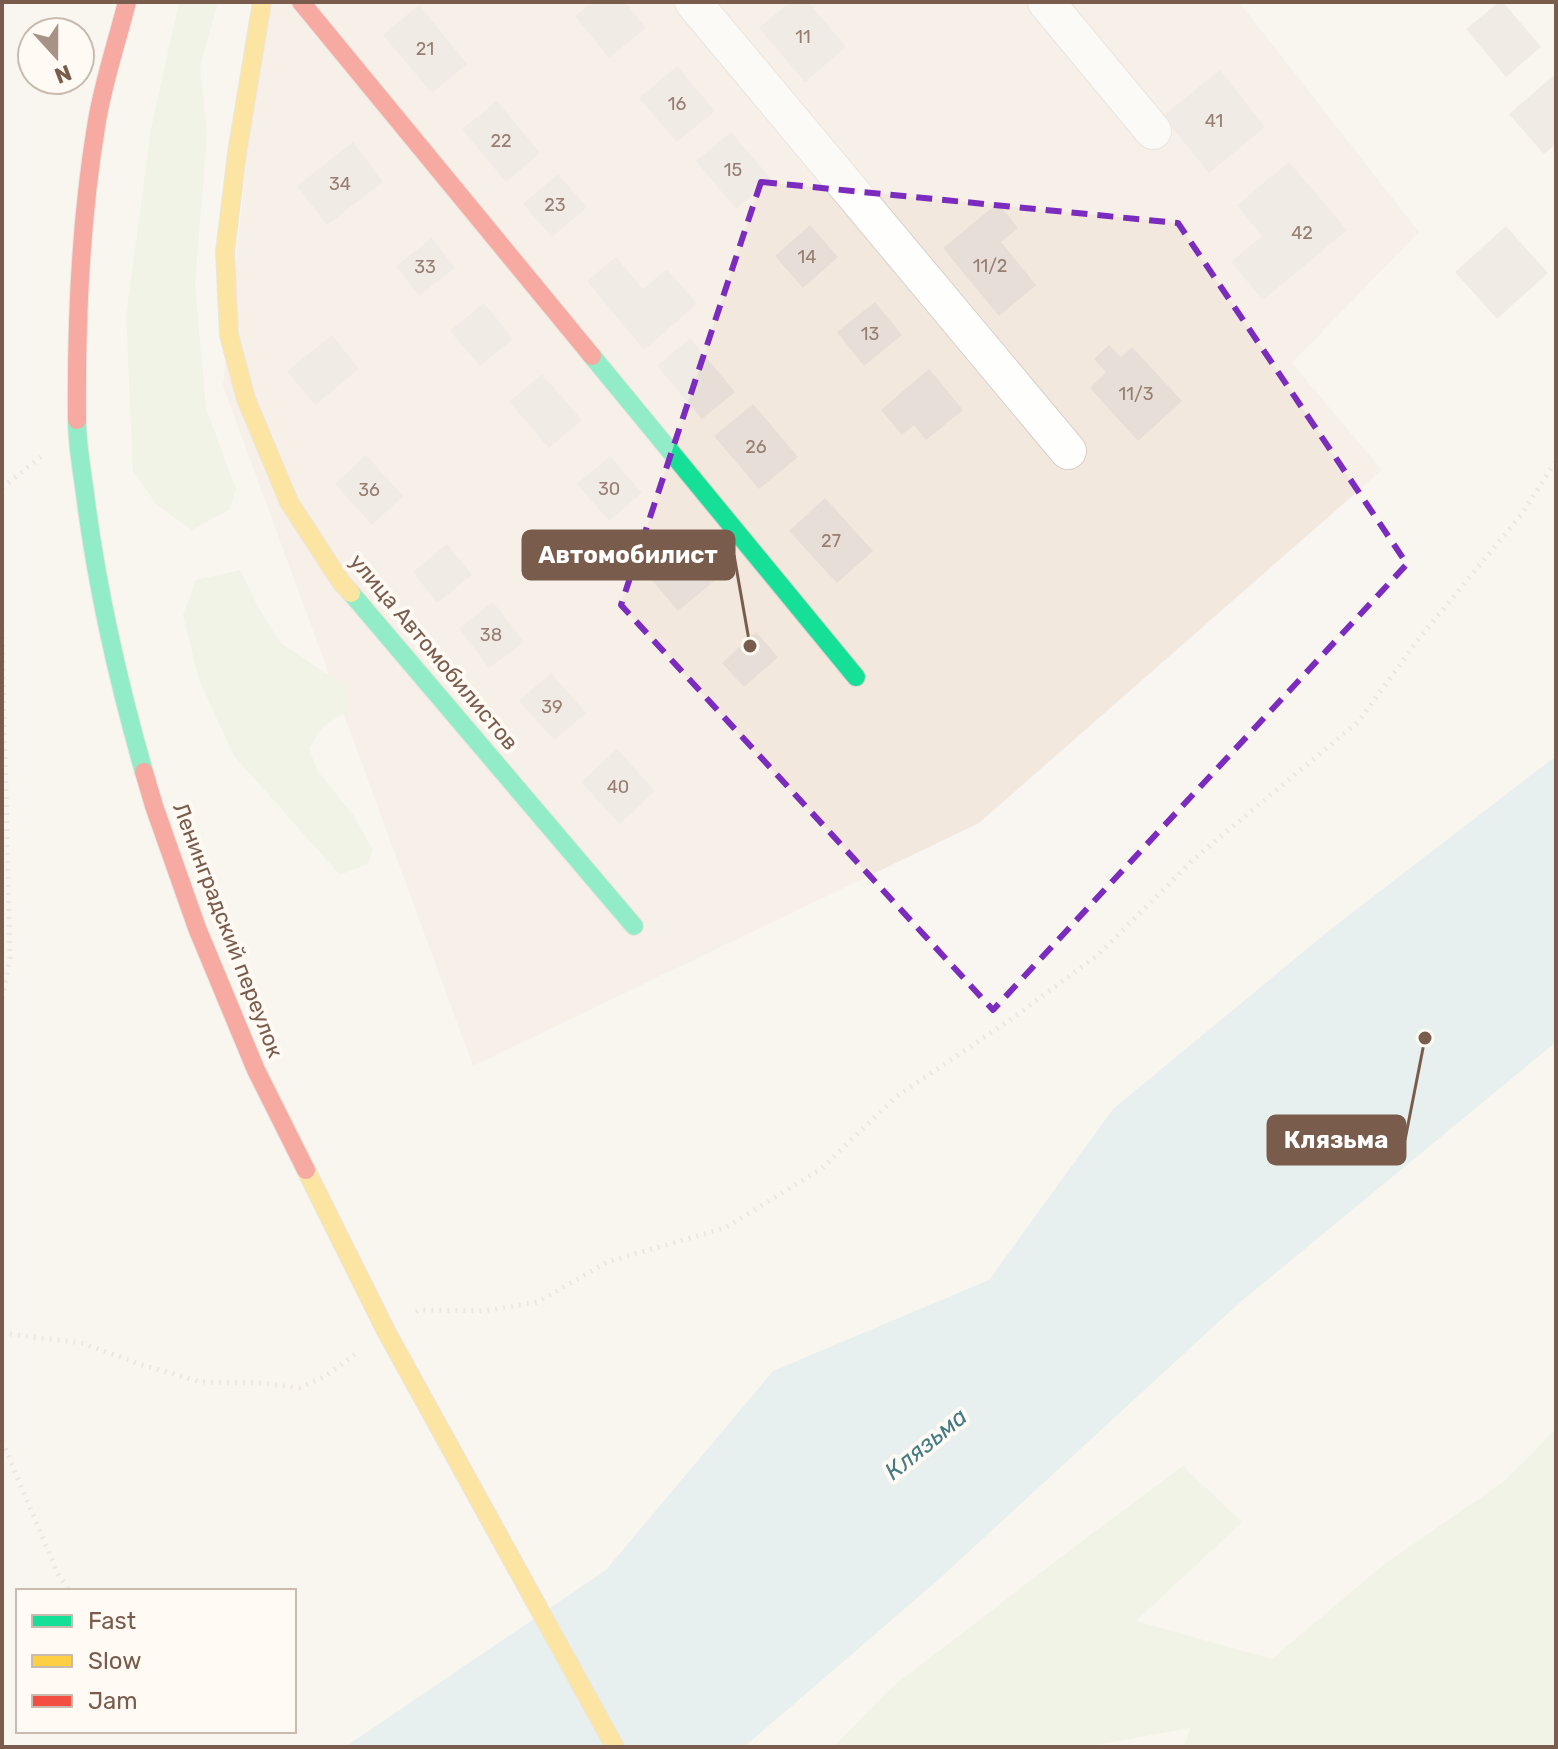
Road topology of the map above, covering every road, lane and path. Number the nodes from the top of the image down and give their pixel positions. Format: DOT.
graph roads {
  1 [pos="127,2"];
  2 [pos="262,2"];
  3 [pos="301,2"];
  4 [pos="693,2"];
  5 [pos="1046,2"];
  6 [pos="1153,131"];
  7 [pos="1068,451"];
  8 [pos="1556,461"];
  9 [pos="2,629"];
  10 [pos="856,677"];
  11 [pos="634,926"];
  12 [pos="2,1001"];
  13 [pos="386,1331"];
  14 [pos="2,1333"];
  15 [pos="2,1441"];
  16 [pos="69,1589"];
  17 [pos="615,1747"];
  1 -- 13 [label="street, Ленинградский переулок"];
  2 -- 11 [label="street, улица Автомобилистов"];
  3 -- 10 [label="street"];
  4 -- 7 [label="street"];
  5 -- 6 [label="street"];
  8 -- 13 [label="path"];
  9 -- 12 [label="path"];
  13 -- 14 [label="path"];
  13 -- 17 [label="street, Ленинградский переулок"];
  15 -- 16 [label="path"];
}
